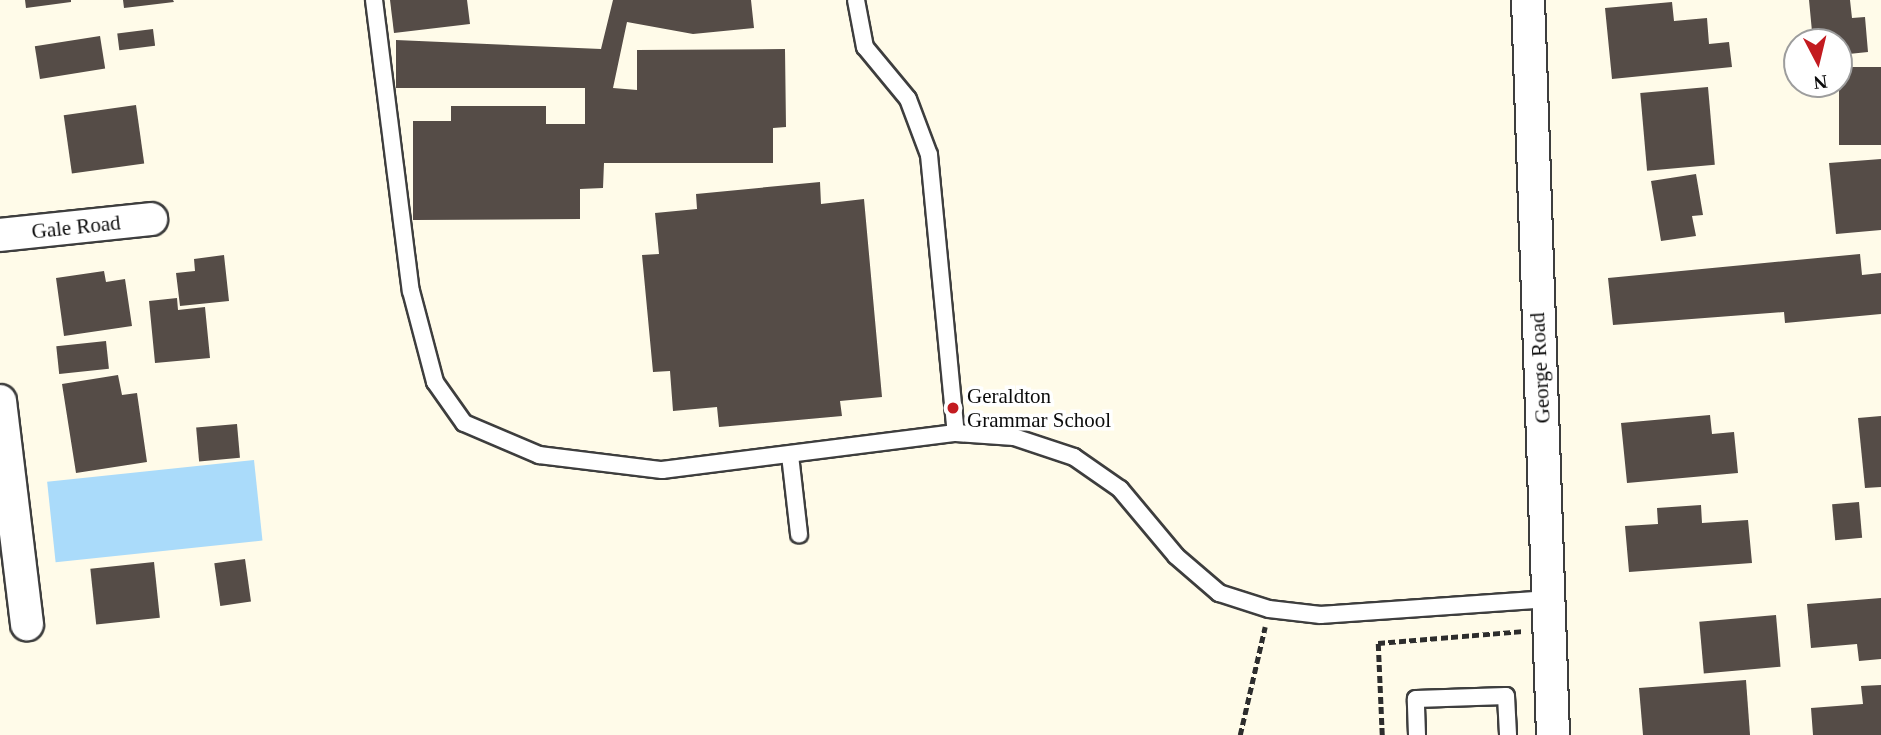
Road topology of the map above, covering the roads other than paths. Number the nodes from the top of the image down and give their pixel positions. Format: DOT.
graph roads {
  1 [pos="374,0"];
  2 [pos="856,0"];
  3 [pos="1528,0"];
  4 [pos="151,219"];
  5 [pos="0,235"];
  6 [pos="0,401"];
  7 [pos="956,433"];
  8 [pos="790,454"];
  9 [pos="799,534"];
  10 [pos="1548,614"];
  11 [pos="27,624"];
  12 [pos="1417,735"];
  13 [pos="1508,735"];
  14 [pos="1553,735"];
  1 -- 8 [label="lane"];
  2 -- 7 [label="lane"];
  3 -- 10 [label="street, George Road"];
  4 -- 5 [label="street, Gale Road"];
  6 -- 11 [label="street"];
  7 -- 8 [label="lane"];
  7 -- 10 [label="lane"];
  8 -- 9 [label="lane"];
  10 -- 14 [label="street, George Road"];
  12 -- 13 [label="lane"];
}
